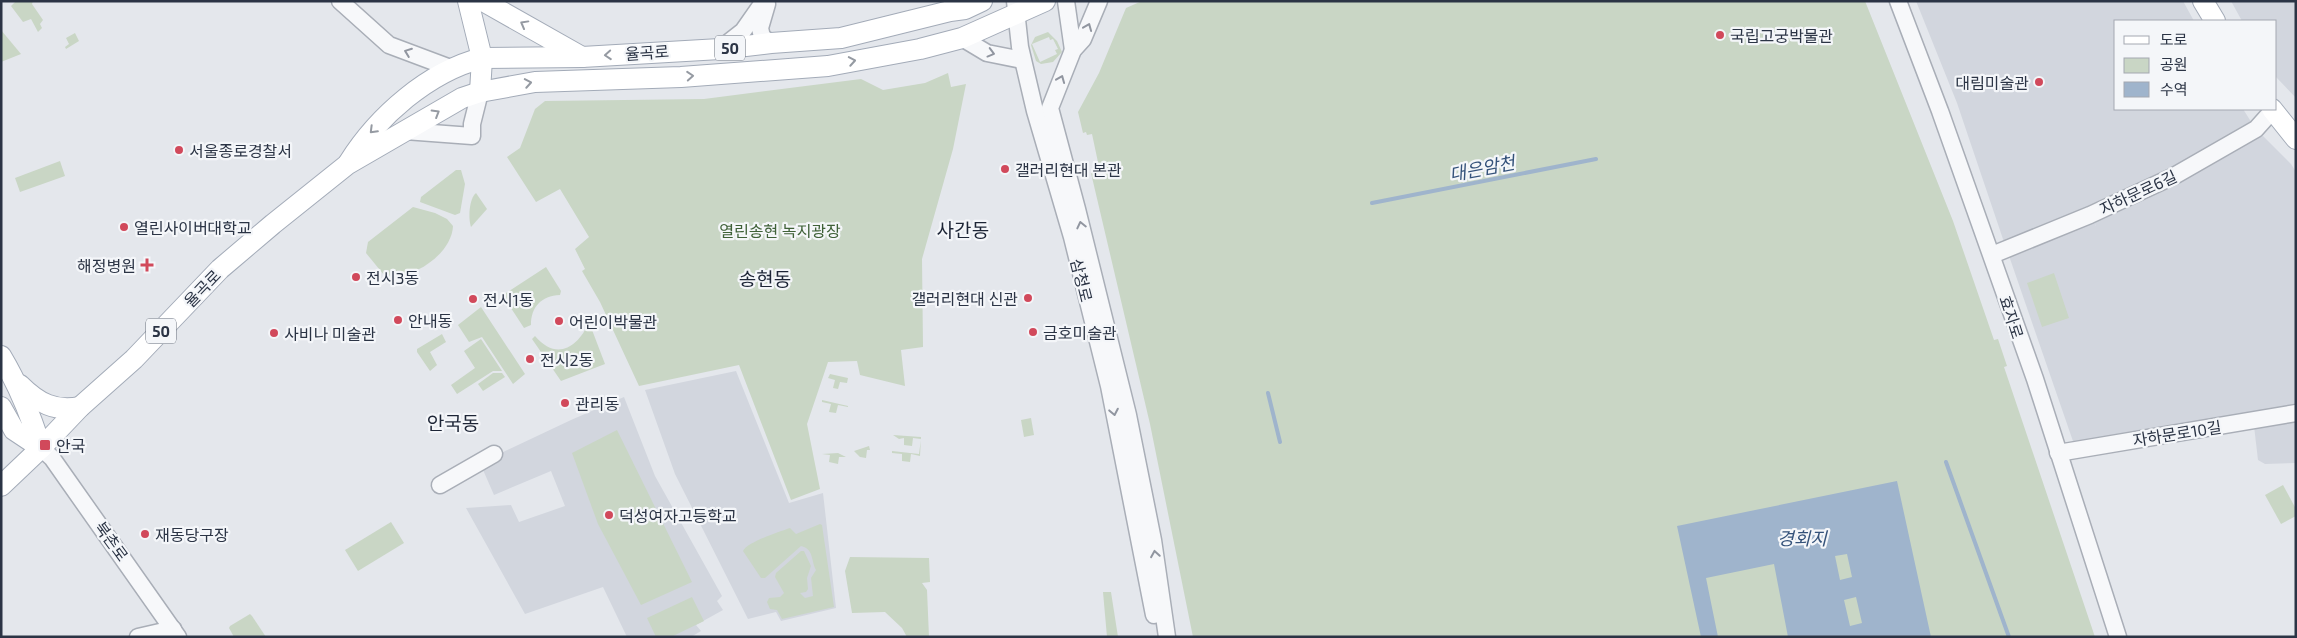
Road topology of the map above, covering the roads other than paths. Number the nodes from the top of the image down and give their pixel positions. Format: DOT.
graph roads {
  1 [pos="340,1"];
  2 [pos="468,1"];
  3 [pos="483,1"];
  4 [pos="766,1"];
  5 [pos="952,1"];
  6 [pos="982,1"];
  7 [pos="1045,1"];
  8 [pos="1066,1"];
  9 [pos="1099,1"];
  10 [pos="1898,1"];
  11 [pos="2203,1"];
  12 [pos="1016,7"];
  13 [pos="934,16"];
  14 [pos="2214,20"];
  15 [pos="962,38"];
  16 [pos="772,43"];
  17 [pos="720,50"];
  18 [pos="1073,50"];
  19 [pos="582,57"];
  20 [pos="482,58"];
  21 [pos="1022,60"];
  22 [pos="453,69"];
  23 [pos="480,92"];
  24 [pos="2272,110"];
  25 [pos="405,131"];
  26 [pos="2296,139"];
  27 [pos="348,164"];
  28 [pos="1992,255"];
  29 [pos="1,356"];
  30 [pos="15,380"];
  31 [pos="1,407"];
  32 [pos="80,407"];
  33 [pos="2296,413"];
  34 [pos="41,448"];
  35 [pos="2058,453"];
  36 [pos="494,454"];
  37 [pos="440,484"];
  38 [pos="1,486"];
  39 [pos="176,633"];
  40 [pos="138,637"];
  41 [pos="1158,637"];
  42 [pos="1167,637"];
  43 [pos="2118,637"];
  22 -- 1 [label="street, one-way"];
  2 -- 20 [label="main road"];
  19 -- 3 [label="main road, one-way"];
  4 -- 16 [label="street"];
  4 -- 17 [label="street"];
  5 -- 13 [label="street"];
  6 -- 13 [label="main road, 율곡로 / 50"];
  7 -- 12 [label="main road, 율곡로"];
  8 -- 18 [label="street"];
  18 -- 9 [label="street, 삼청로, one-way"];
  10 -- 28 [label="street, 효자로"];
  11 -- 14 [label="main road"];
  12 -- 15 [label="main road, 율곡로"];
  12 -- 21 [label="street, 삼청로"];
  13 -- 16 [label="main road, 율곡로 / 50"];
  15 -- 21 [label="street, one-way"];
  23 -- 15 [label="main road, 율곡로, one-way"];
  16 -- 17 [label="main road, 율곡로 / 50"];
  17 -- 19 [label="main road, 율곡로 / 50, one-way"];
  42 -- 18 [label="street, 삼청로, one-way"];
  19 -- 20 [label="main road, 율곡로 / 50"];
  20 -- 22 [label="main road, 율곡로"];
  20 -- 23 [label="main road"];
  21 -- 41 [label="street, 삼청로, one-way"];
  22 -- 27 [label="main road, 율곡로 / 50, one-way"];
  25 -- 23 [label="main road, 율곡로, one-way"];
  23 -- 25 [label="street"];
  24 -- 26 [label="main road"];
  24 -- 28 [label="street, 자하문로6길"];
  25 -- 27 [label="main road, 율곡로"];
  27 -- 32 [label="main road, 율곡로 / 50"];
  28 -- 35 [label="street, 효자로"];
  29 -- 30 [label="main road"];
  30 -- 32 [label="main road"];
  30 -- 34 [label="main road"];
  31 -- 34 [label="main road"];
  32 -- 34 [label="main road, 율곡로 / 50"];
  33 -- 35 [label="street, 자하문로10길"];
  34 -- 38 [label="main road, 율곡로 / 50"];
  34 -- 39 [label="street, 북촌로"];
  35 -- 43 [label="street, 효자로"];
  36 -- 37 [label="street"];
  39 -- 40 [label="street"];
}
